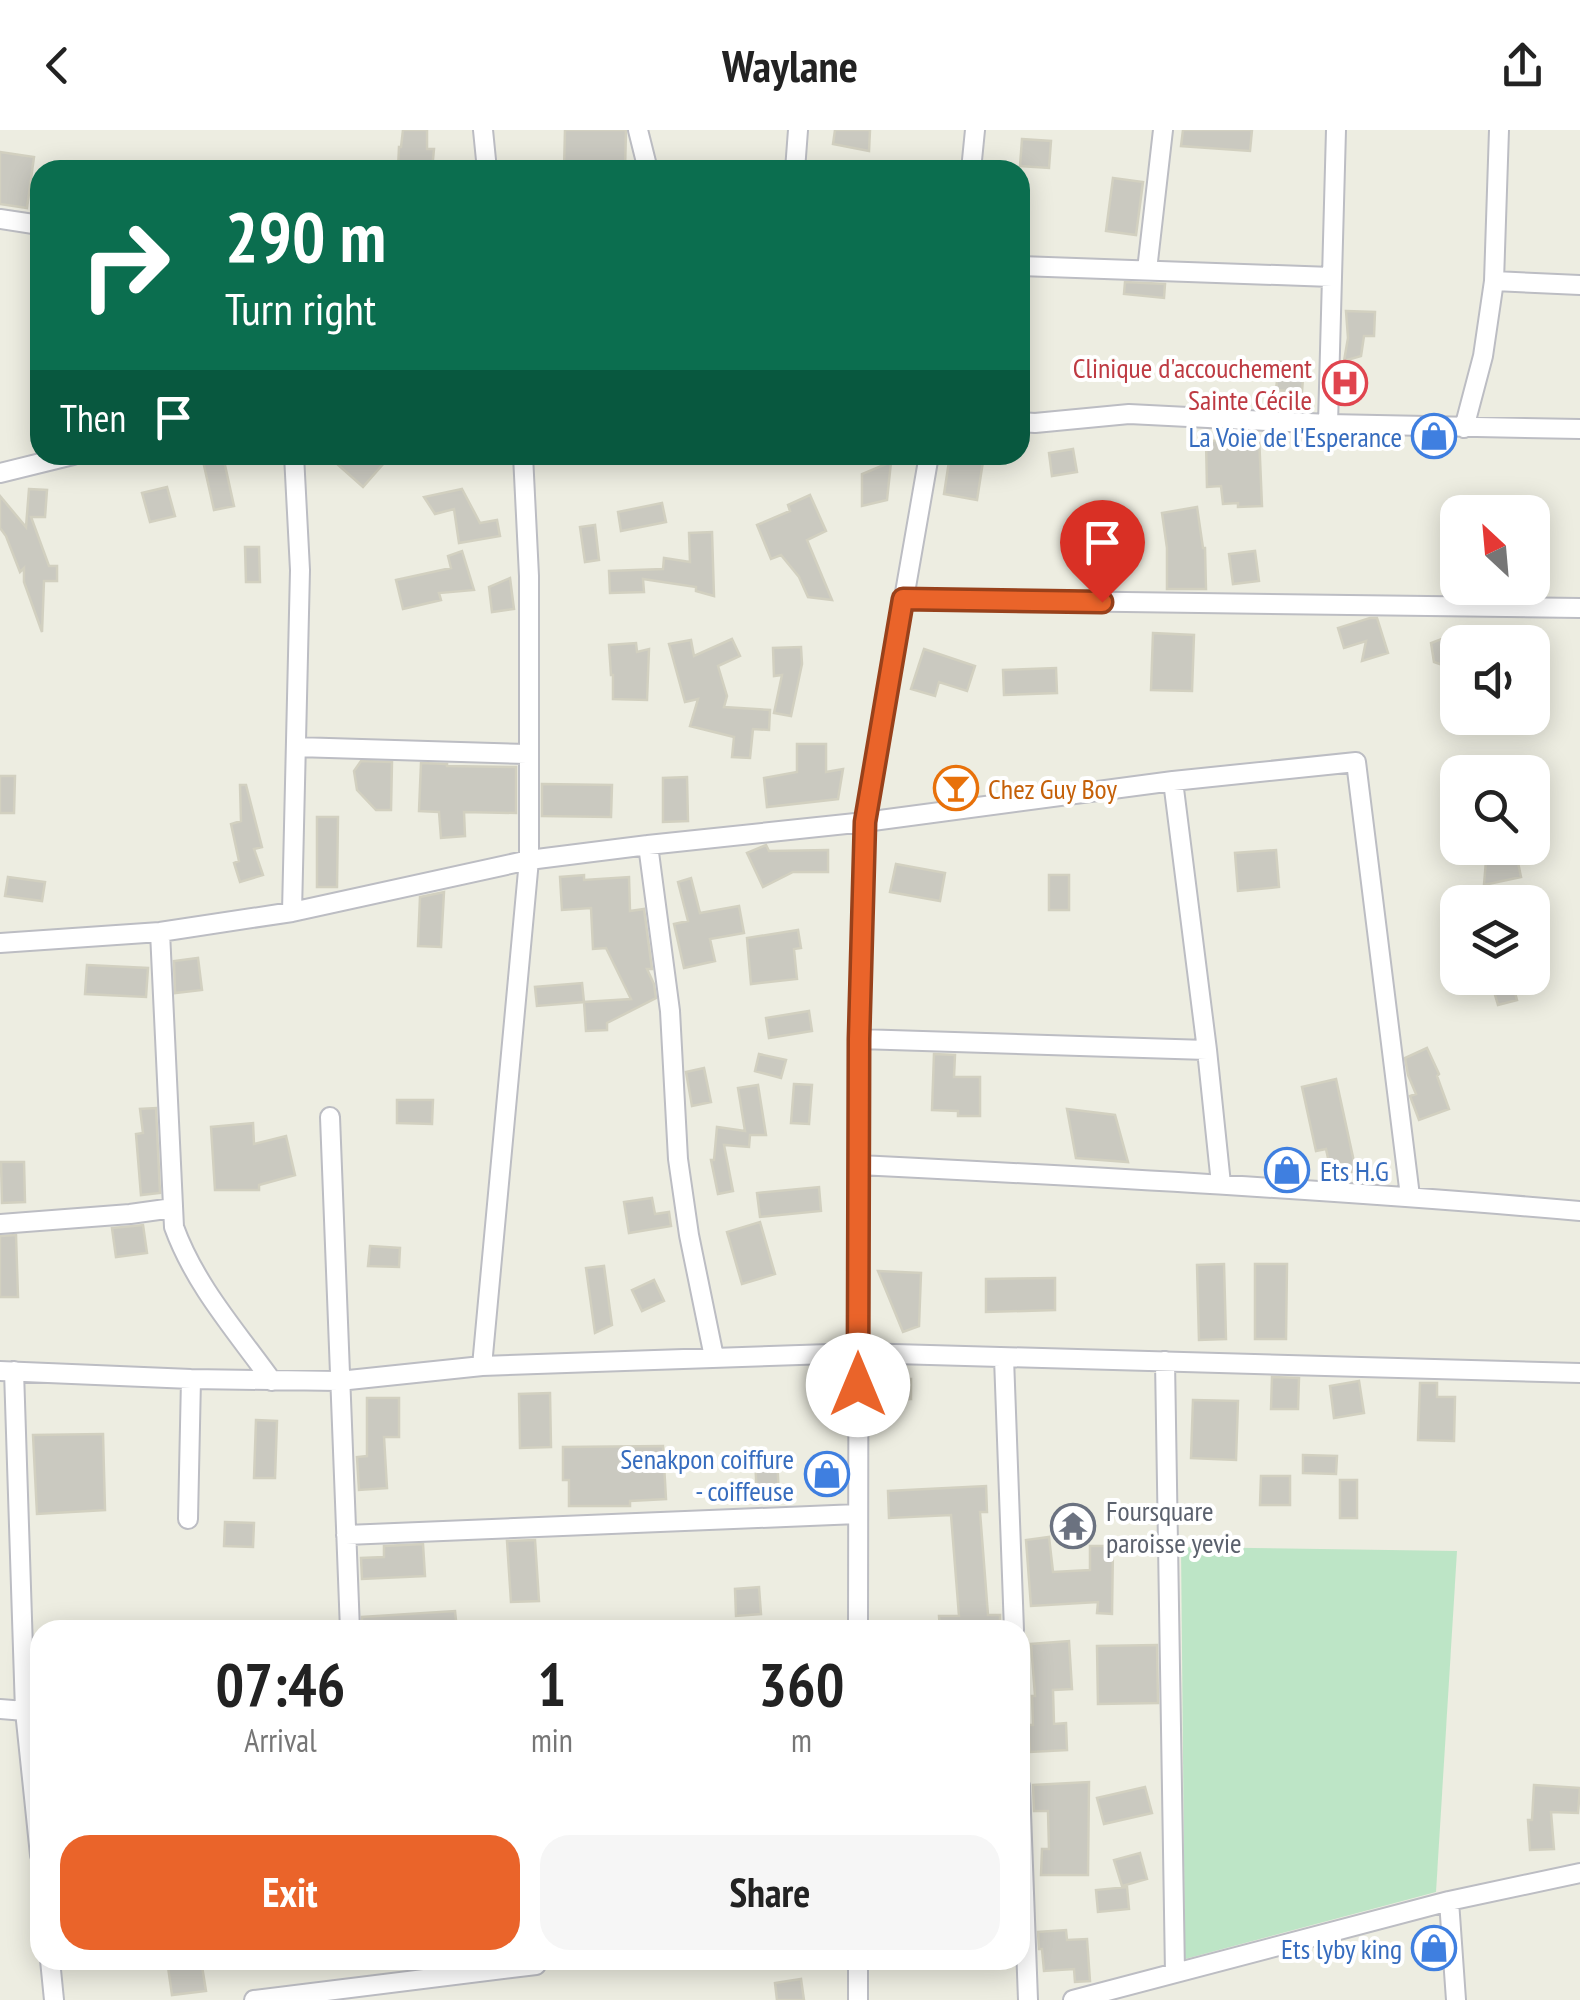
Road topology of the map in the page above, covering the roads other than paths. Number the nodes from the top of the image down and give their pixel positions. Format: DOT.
graph roads {
  1 [pos="483,130"];
  2 [pos="638,130"];
  3 [pos="798,130"];
  4 [pos="975,130"];
  5 [pos="1163,130"];
  6 [pos="1336,130"];
  7 [pos="1499,130"];
  8 [pos="486,160"];
  9 [pos="646,160"];
  10 [pos="796,160"];
  11 [pos="971,160"];
  12 [pos="0,219"];
  13 [pos="30,223"];
  14 [pos="1030,266"];
  15 [pos="1147,270"];
  16 [pos="1332,277"];
  17 [pos="1494,281"];
  18 [pos="1580,286"];
  19 [pos="1030,423"];
  20 [pos="1328,424"];
  21 [pos="1464,428"];
  22 [pos="1580,429"];
  23 [pos="32,465"];
  24 [pos="295,465"];
  25 [pos="523,465"];
  26 [pos="927,465"];
  27 [pos="0,473"];
  28 [pos="903,599"];
  29 [pos="1580,608"];
  30 [pos="296,748"];
  31 [pos="527,754"];
  32 [pos="1173,781"];
  33 [pos="865,822"];
  34 [pos="648,845"];
  35 [pos="528,860"];
  36 [pos="292,912"];
  37 [pos="160,932"];
  38 [pos="0,942"];
  39 [pos="859,1039"];
  40 [pos="1207,1050"];
  41 [pos="330,1117"];
  42 [pos="859,1165"];
  43 [pos="1221,1184"];
  44 [pos="1410,1196"];
  45 [pos="173,1208"];
  46 [pos="1580,1211"];
  47 [pos="0,1224"];
  48 [pos="858,1353"];
  49 [pos="714,1357"];
  50 [pos="1004,1358"];
  51 [pos="1165,1361"];
  52 [pos="482,1366"];
  53 [pos="7,1371"];
  54 [pos="1580,1372"];
  55 [pos="191,1379"];
  56 [pos="272,1381"];
  57 [pos="339,1381"];
  58 [pos="858,1514"];
  59 [pos="188,1519"];
  60 [pos="0,1526"];
  61 [pos="20,1528"];
  62 [pos="346,1536"];
  63 [pos="350,1620"];
  64 [pos="858,1620"];
  65 [pos="1014,1620"];
  66 [pos="0,1709"];
  67 [pos="25,1711"];
  68 [pos="30,1759"];
  69 [pos="1580,1873"];
  70 [pos="1449,1901"];
  71 [pos="51,1970"];
  72 [pos="497,1970"];
  73 [pos="858,1970"];
  74 [pos="1027,1970"];
  75 [pos="1175,1974"];
  76 [pos="280,1998"];
  77 [pos="54,2000"];
  78 [pos="254,2000"];
  79 [pos="858,2000"];
  80 [pos="1028,2000"];
  81 [pos="1073,2000"];
  82 [pos="1456,2000"];
  1 -- 8 [label="street"];
  2 -- 9 [label="street"];
  3 -- 10 [label="street"];
  4 -- 11 [label="street"];
  5 -- 15 [label="street"];
  6 -- 16 [label="street"];
  7 -- 17 [label="street"];
  12 -- 13 [label="street"];
  14 -- 15 [label="street"];
  15 -- 16 [label="street"];
  16 -- 20 [label="street"];
  17 -- 18 [label="street"];
  17 -- 21 [label="street"];
  19 -- 20 [label="street"];
  20 -- 21 [label="street"];
  21 -- 22 [label="street"];
  23 -- 27 [label="street"];
  24 -- 30 [label="street"];
  25 -- 31 [label="street"];
  26 -- 28 [label="street"];
  28 -- 29 [label="street"];
  28 -- 33 [label="street"];
  30 -- 31 [label="street"];
  30 -- 36 [label="street"];
  31 -- 35 [label="street"];
  32 -- 33 [label="street"];
  32 -- 40 [label="street"];
  32 -- 44 [label="street"];
  33 -- 34 [label="street"];
  33 -- 39 [label="street"];
  34 -- 35 [label="street"];
  34 -- 49 [label="street"];
  35 -- 36 [label="street"];
  35 -- 52 [label="street"];
  36 -- 37 [label="street"];
  37 -- 38 [label="street"];
  37 -- 45 [label="street"];
  39 -- 40 [label="street"];
  39 -- 42 [label="street"];
  40 -- 43 [label="street"];
  41 -- 57 [label="street"];
  42 -- 43 [label="street"];
  42 -- 48 [label="street"];
  43 -- 44 [label="street"];
  44 -- 46 [label="street"];
  45 -- 47 [label="street"];
  45 -- 56 [label="street"];
  48 -- 49 [label="street"];
  48 -- 50 [label="street"];
  48 -- 58 [label="street"];
  49 -- 52 [label="street"];
  50 -- 51 [label="street"];
  50 -- 65 [label="street"];
  51 -- 54 [label="street"];
  51 -- 75 [label="street"];
  52 -- 57 [label="street"];
  53 -- 55 [label="street"];
  53 -- 61 [label="street"];
  55 -- 56 [label="street"];
  55 -- 59 [label="street"];
  56 -- 57 [label="street"];
  57 -- 62 [label="street"];
  58 -- 62 [label="street"];
  58 -- 64 [label="street"];
  60 -- 61 [label="street"];
  61 -- 67 [label="street"];
  62 -- 63 [label="street"];
  66 -- 67 [label="street"];
  67 -- 68 [label="street"];
  69 -- 70 [label="street"];
  70 -- 75 [label="street"];
  70 -- 82 [label="street"];
  71 -- 77 [label="street"];
  72 -- 76 [label="street"];
  73 -- 79 [label="street"];
  74 -- 80 [label="street"];
  75 -- 81 [label="street"];
  76 -- 78 [label="street"];
}
